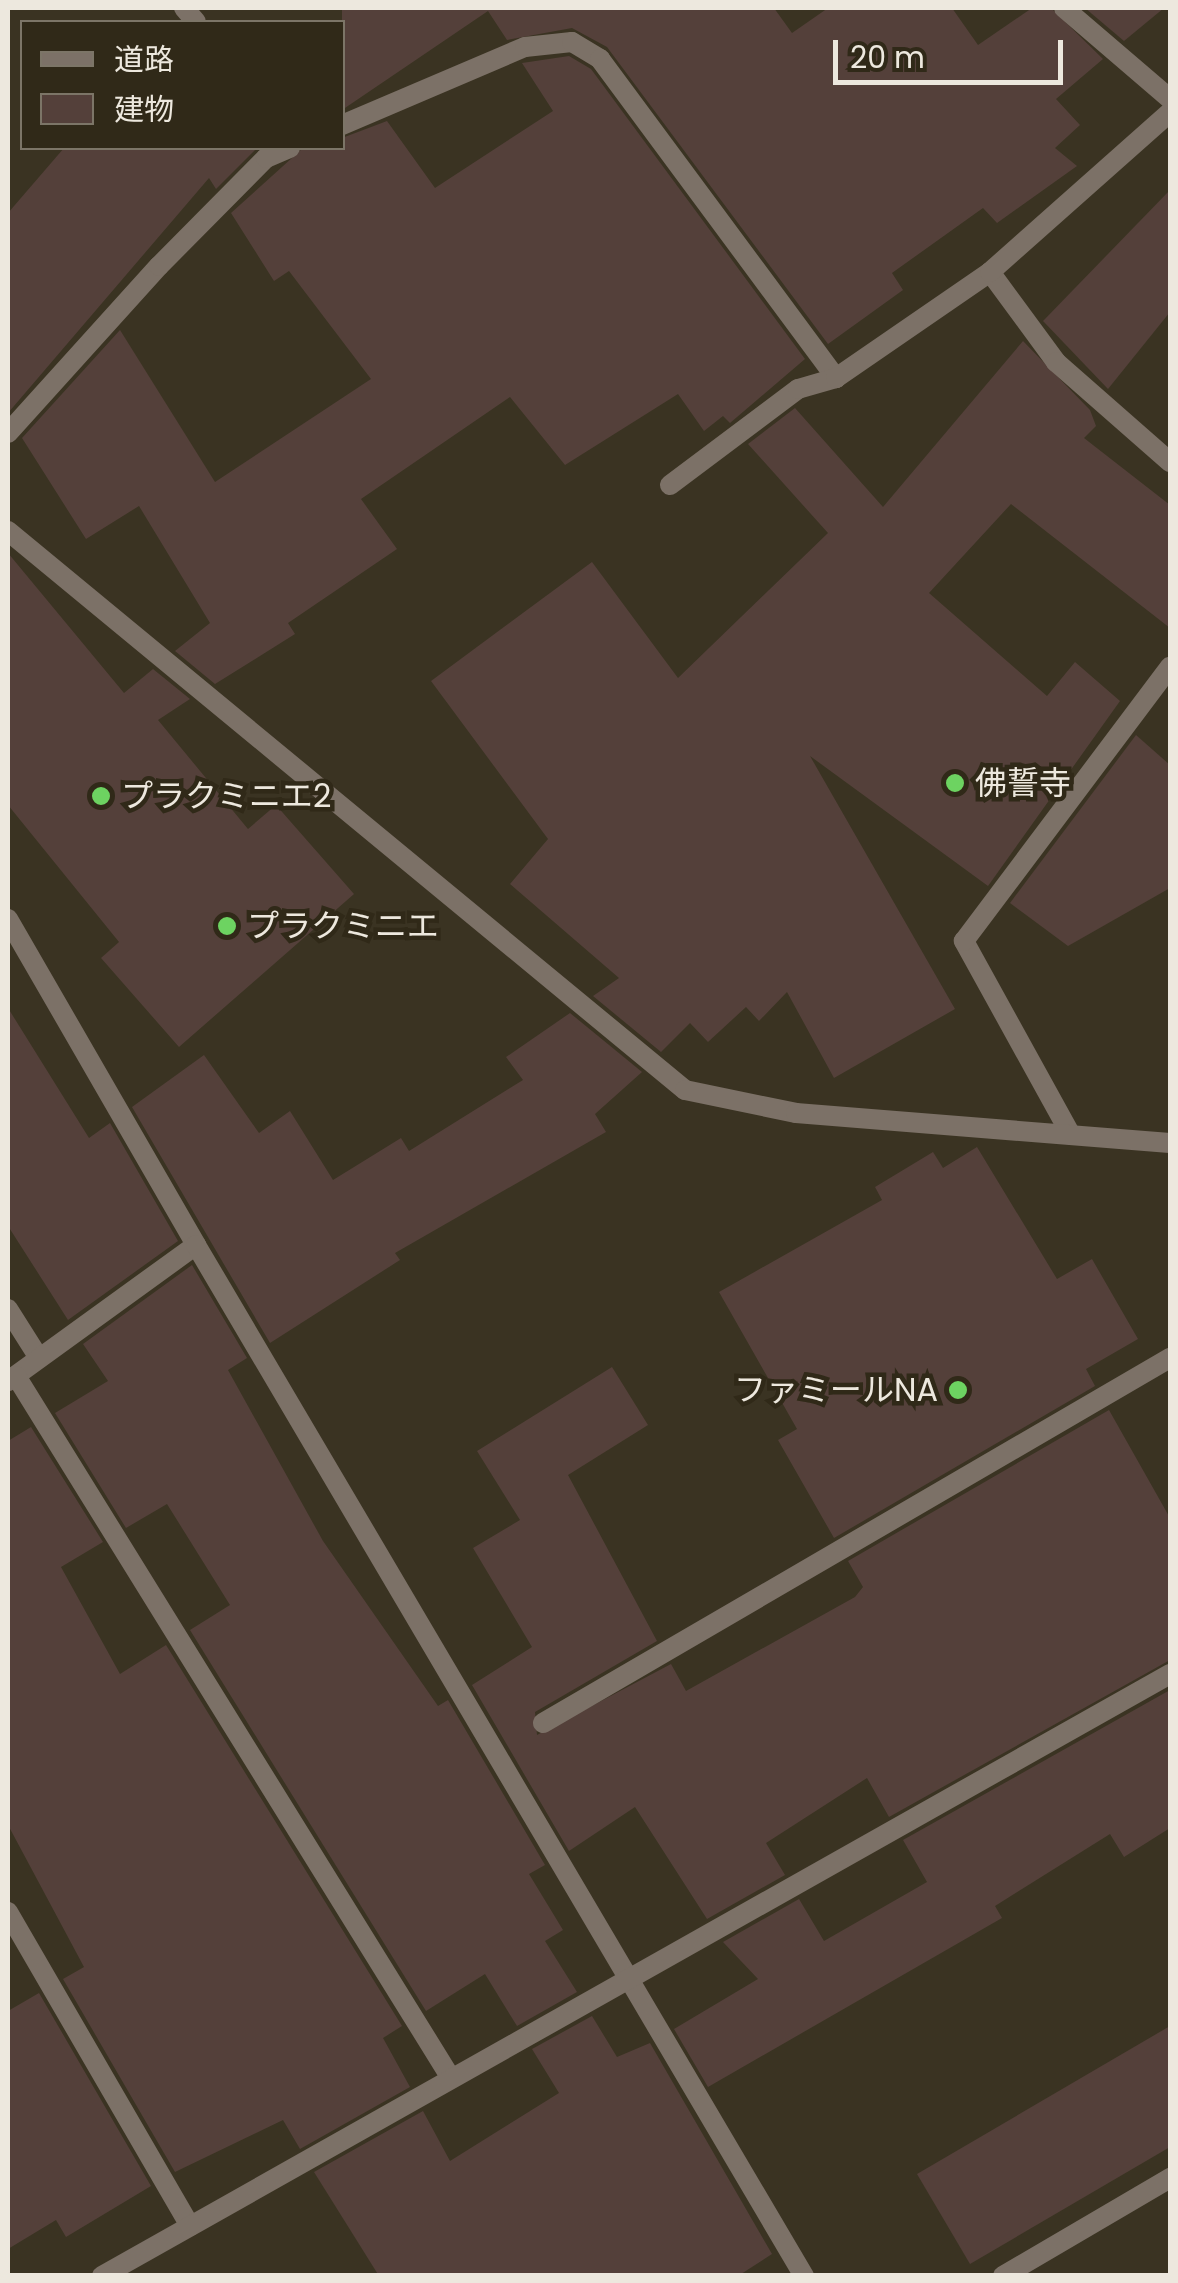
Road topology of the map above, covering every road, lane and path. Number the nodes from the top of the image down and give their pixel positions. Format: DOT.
graph roads {
  1 [pos="1064,8"];
  2 [pos="1170,98"];
  3 [pos="1170,112"];
  4 [pos="345,125"];
  5 [pos="285,150"];
  6 [pos="990,272"];
  7 [pos="836,378"];
  8 [pos="8,434"];
  9 [pos="1170,462"];
  10 [pos="670,485"];
  11 [pos="8,532"];
  12 [pos="1170,667"];
  13 [pos="8,919"];
  14 [pos="1071,1135"];
  15 [pos="1170,1143"];
  16 [pos="196,1245"];
  17 [pos="8,1309"];
  18 [pos="39,1358"];
  19 [pos="1170,1358"];
  20 [pos="12,1378"];
  21 [pos="1170,1674"];
  22 [pos="542,1724"];
  23 [pos="8,1912"];
  24 [pos="631,1976"];
  25 [pos="451,2078"];
  26 [pos="1170,2178"];
  27 [pos="190,2226"];
  28 [pos="102,2276"];
  29 [pos="804,2276"];
  30 [pos="1003,2276"];
  1 -- 2 [label="street"];
  3 -- 6 [label="street"];
  4 -- 7 [label="street"];
  5 -- 8 [label="street"];
  6 -- 7 [label="street"];
  6 -- 9 [label="street"];
  7 -- 10 [label="street"];
  11 -- 14 [label="street"];
  12 -- 14 [label="street"];
  13 -- 16 [label="street"];
  14 -- 15 [label="street"];
  16 -- 18 [label="street"];
  16 -- 24 [label="street"];
  17 -- 18 [label="street"];
  18 -- 20 [label="street"];
  19 -- 22 [label="street"];
  20 -- 25 [label="street"];
  21 -- 24 [label="street"];
  23 -- 27 [label="street"];
  24 -- 25 [label="street"];
  24 -- 29 [label="street"];
  25 -- 27 [label="street"];
  26 -- 30 [label="street"];
  27 -- 28 [label="street"];
}
